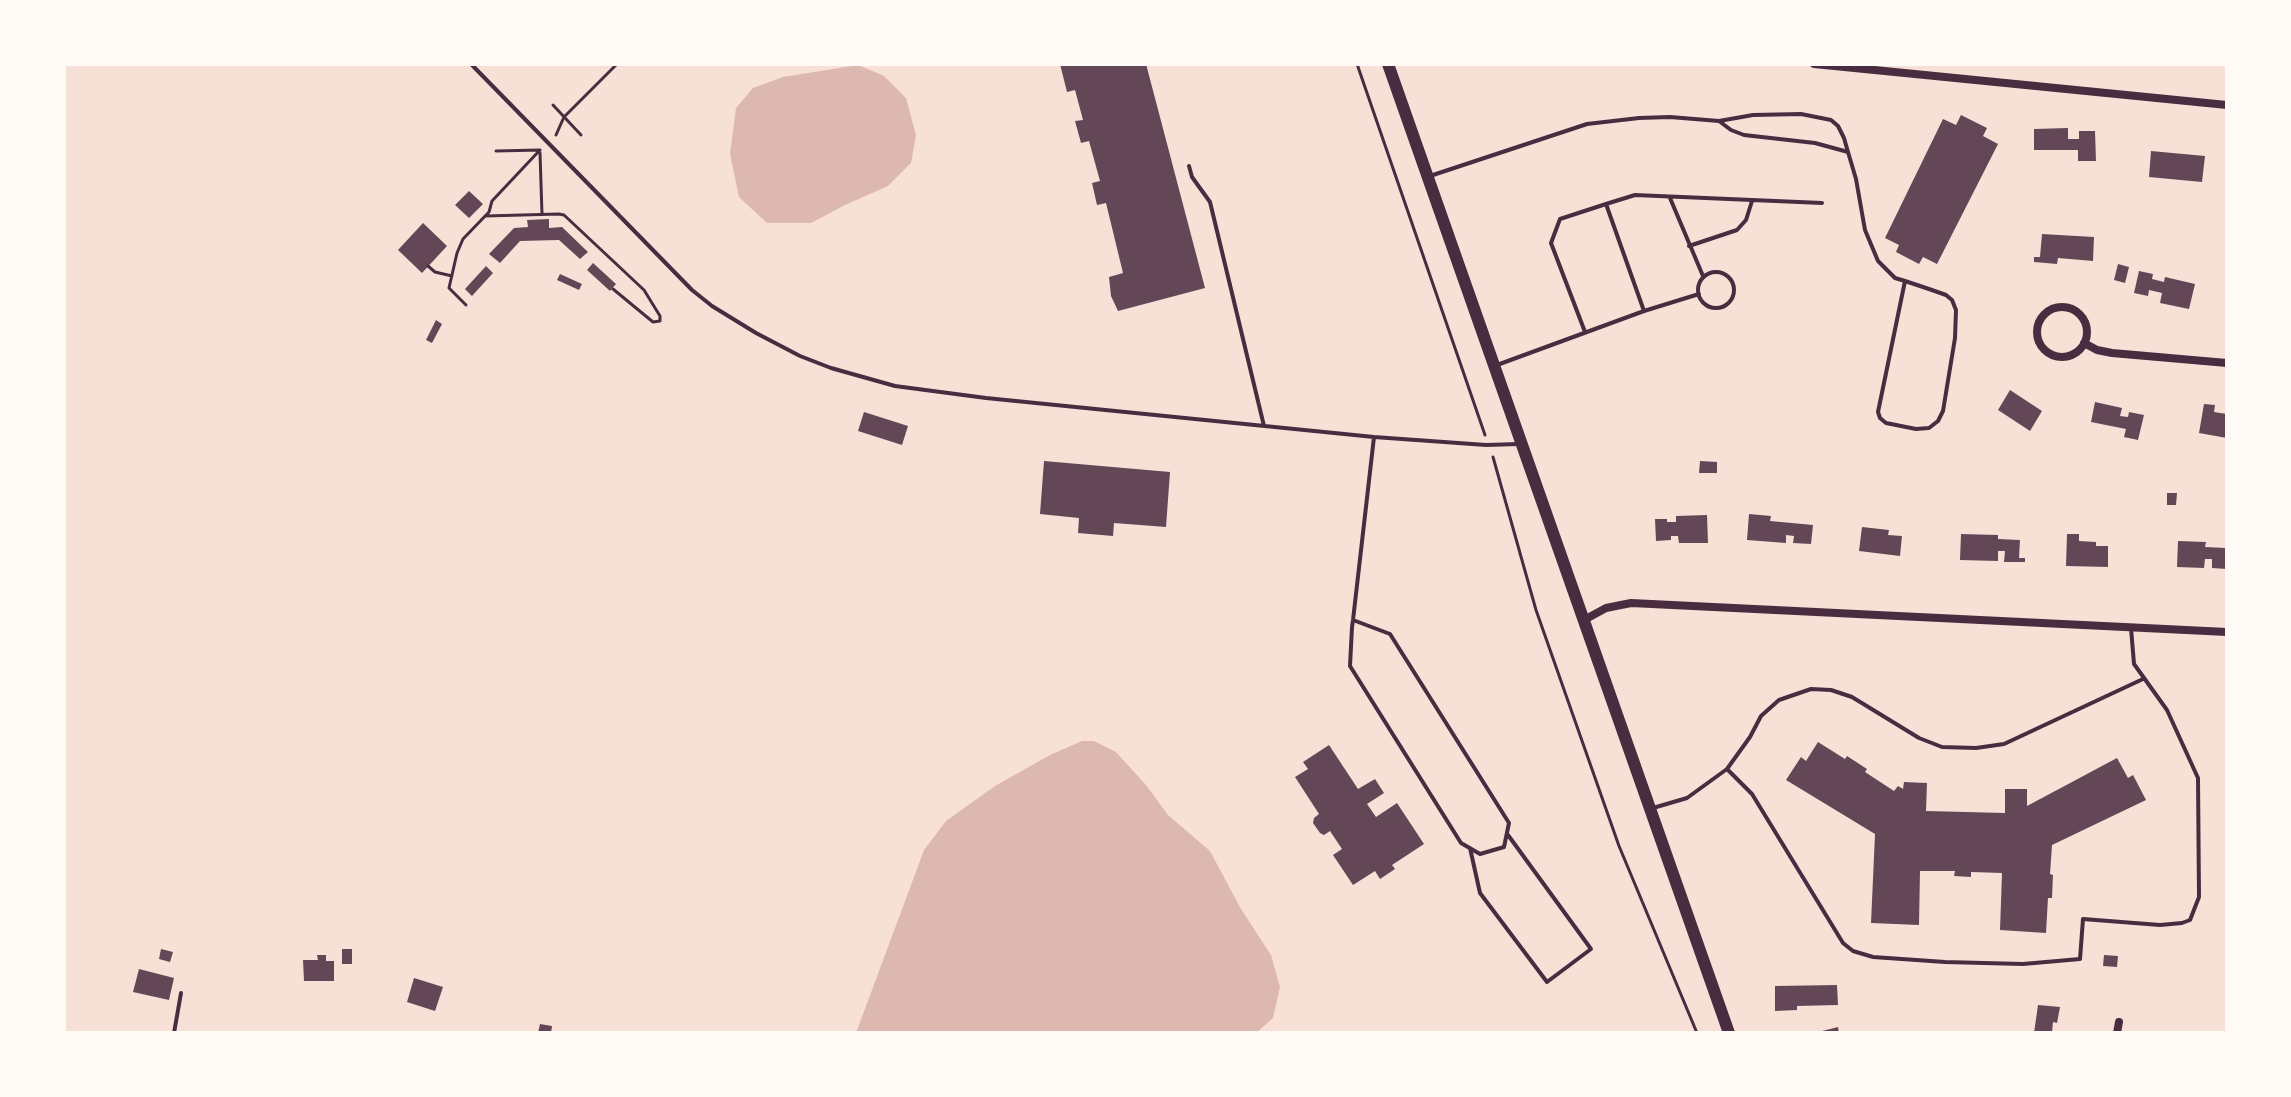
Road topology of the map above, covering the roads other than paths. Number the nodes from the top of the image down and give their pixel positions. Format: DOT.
graph roads {
  1 [pos="471,64"];
  2 [pos="1388,64"];
  3 [pos="1814,64"];
  4 [pos="2227,105"];
  5 [pos="1719,121"];
  6 [pos="1848,152"];
  7 [pos="1189,166"];
  8 [pos="1427,177"];
  9 [pos="1669,196"];
  10 [pos="1752,201"];
  11 [pos="1822,203"];
  12 [pos="1606,204"];
  13 [pos="1689,246"];
  14 [pos="1703,276"];
  15 [pos="1905,281"];
  16 [pos="1699,294"];
  17 [pos="1644,311"];
  18 [pos="1585,332"];
  19 [pos="2084,343"];
  20 [pos="2227,363"];
  21 [pos="1495,365"];
  22 [pos="1264,426"];
  23 [pos="1374,437"];
  24 [pos="1522,444"];
  25 [pos="1353,620"];
  26 [pos="1584,620"];
  27 [pos="2131,627"];
  28 [pos="2227,632"];
  29 [pos="2143,679"];
  30 [pos="1727,769"];
  31 [pos="1650,809"];
  32 [pos="1507,833"];
  33 [pos="1470,848"];
  34 [pos="181,993"];
  35 [pos="2119,1022"];
  36 [pos="174,1033"];
  37 [pos="1729,1033"];
  38 [pos="2117,1033"];
  1 -- 22 [label="lane"];
  2 -- 8 [label="main road"];
  3 -- 4 [label="street"];
  5 -- 6 [label="lane"];
  5 -- 6 [label="lane"];
  5 -- 8 [label="lane"];
  6 -- 15 [label="lane"];
  7 -- 22 [label="lane"];
  8 -- 21 [label="main road"];
  9 -- 10 [label="lane"];
  9 -- 12 [label="lane"];
  9 -- 13 [label="lane"];
  10 -- 11 [label="lane"];
  10 -- 13 [label="lane"];
  12 -- 17 [label="lane"];
  12 -- 18 [label="lane"];
  13 -- 14 [label="lane"];
  14 -- 16 [label="lane"];
  14 -- 16 [label="lane"];
  15 -- 15 [label="lane"];
  16 -- 17 [label="lane"];
  17 -- 18 [label="lane"];
  18 -- 21 [label="lane"];
  19 -- 19 [label="street"];
  19 -- 20 [label="street"];
  21 -- 24 [label="main road"];
  22 -- 23 [label="lane"];
  23 -- 24 [label="lane"];
  23 -- 25 [label="lane"];
  24 -- 26 [label="main road"];
  25 -- 32 [label="lane"];
  25 -- 33 [label="lane"];
  26 -- 27 [label="street"];
  26 -- 31 [label="main road"];
  27 -- 28 [label="street"];
  27 -- 29 [label="lane"];
  29 -- 30 [label="lane"];
  29 -- 30 [label="lane"];
  30 -- 31 [label="lane"];
  31 -- 37 [label="main road"];
  32 -- 33 [label="lane"];
  32 -- 33 [label="lane"];
  34 -- 36 [label="lane"];
  35 -- 38 [label="street"];
}
